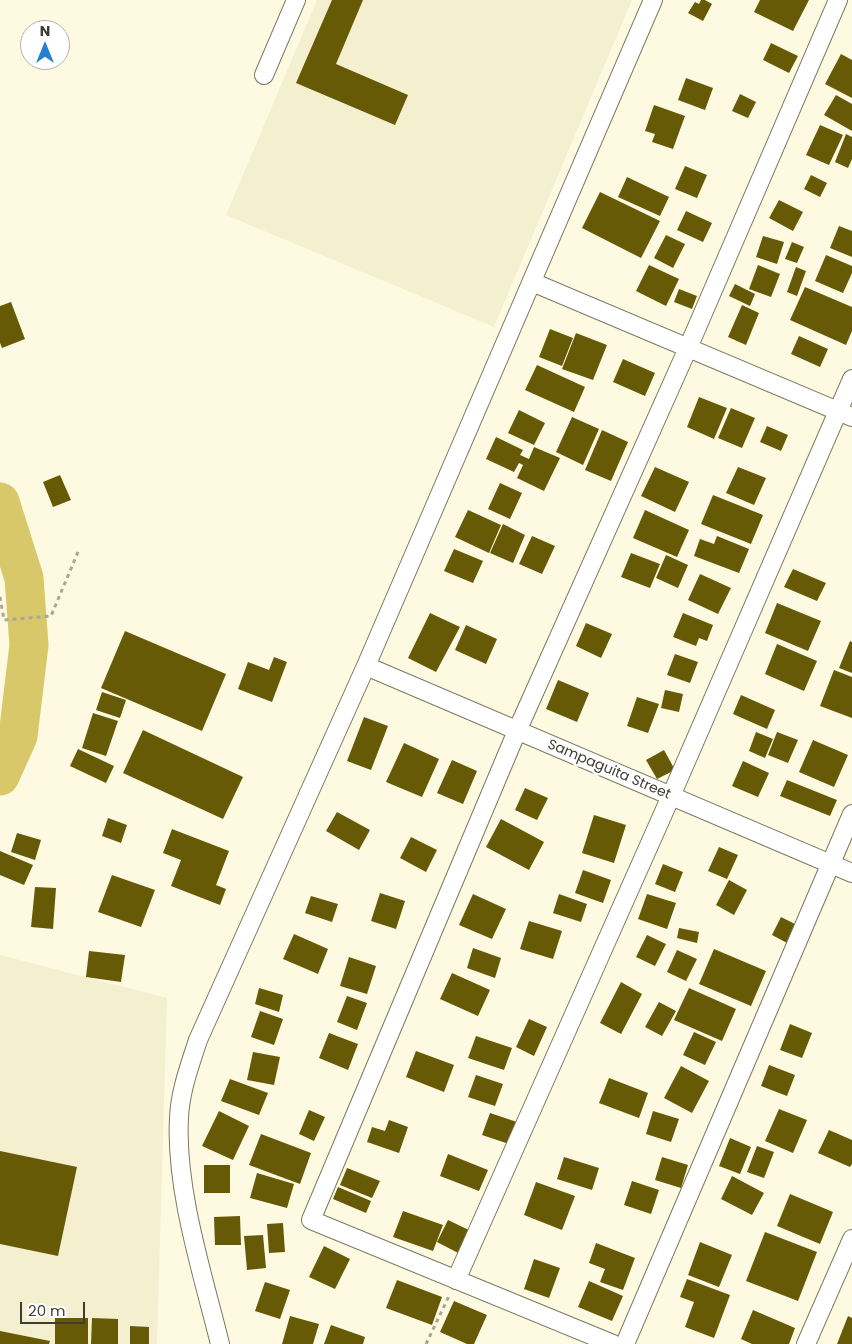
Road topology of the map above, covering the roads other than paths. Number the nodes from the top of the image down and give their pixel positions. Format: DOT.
graph roads {
  1 [pos="296,0"];
  2 [pos="653,0"];
  3 [pos="838,0"];
  4 [pos="264,75"];
  5 [pos="532,282"];
  6 [pos="688,348"];
  7 [pos="852,379"];
  8 [pos="845,414"];
  9 [pos="366,666"];
  10 [pos="517,731"];
  11 [pos="671,796"];
  12 [pos="852,814"];
  13 [pos="830,864"];
  14 [pos="852,873"];
  15 [pos="852,1240"];
  16 [pos="456,1280"];
  17 [pos="220,1344"];
  18 [pos="613,1344"];
  19 [pos="625,1344"];
  20 [pos="806,1344"];
  1 -- 4 [label="street"];
  2 -- 5 [label="street"];
  3 -- 6 [label="street"];
  5 -- 6 [label="street"];
  5 -- 9 [label="street"];
  6 -- 8 [label="street"];
  6 -- 10 [label="street"];
  7 -- 8 [label="street"];
  8 -- 11 [label="street"];
  9 -- 10 [label="street, Sampaguita Street"];
  9 -- 17 [label="street"];
  10 -- 11 [label="street, Sampaguita Street"];
  10 -- 16 [label="street"];
  11 -- 13 [label="street, Sampaguita Street"];
  11 -- 16 [label="street"];
  12 -- 13 [label="street"];
  13 -- 14 [label="street, Sampaguita Street"];
  13 -- 19 [label="street"];
  15 -- 20 [label="street"];
  16 -- 18 [label="street"];
}
